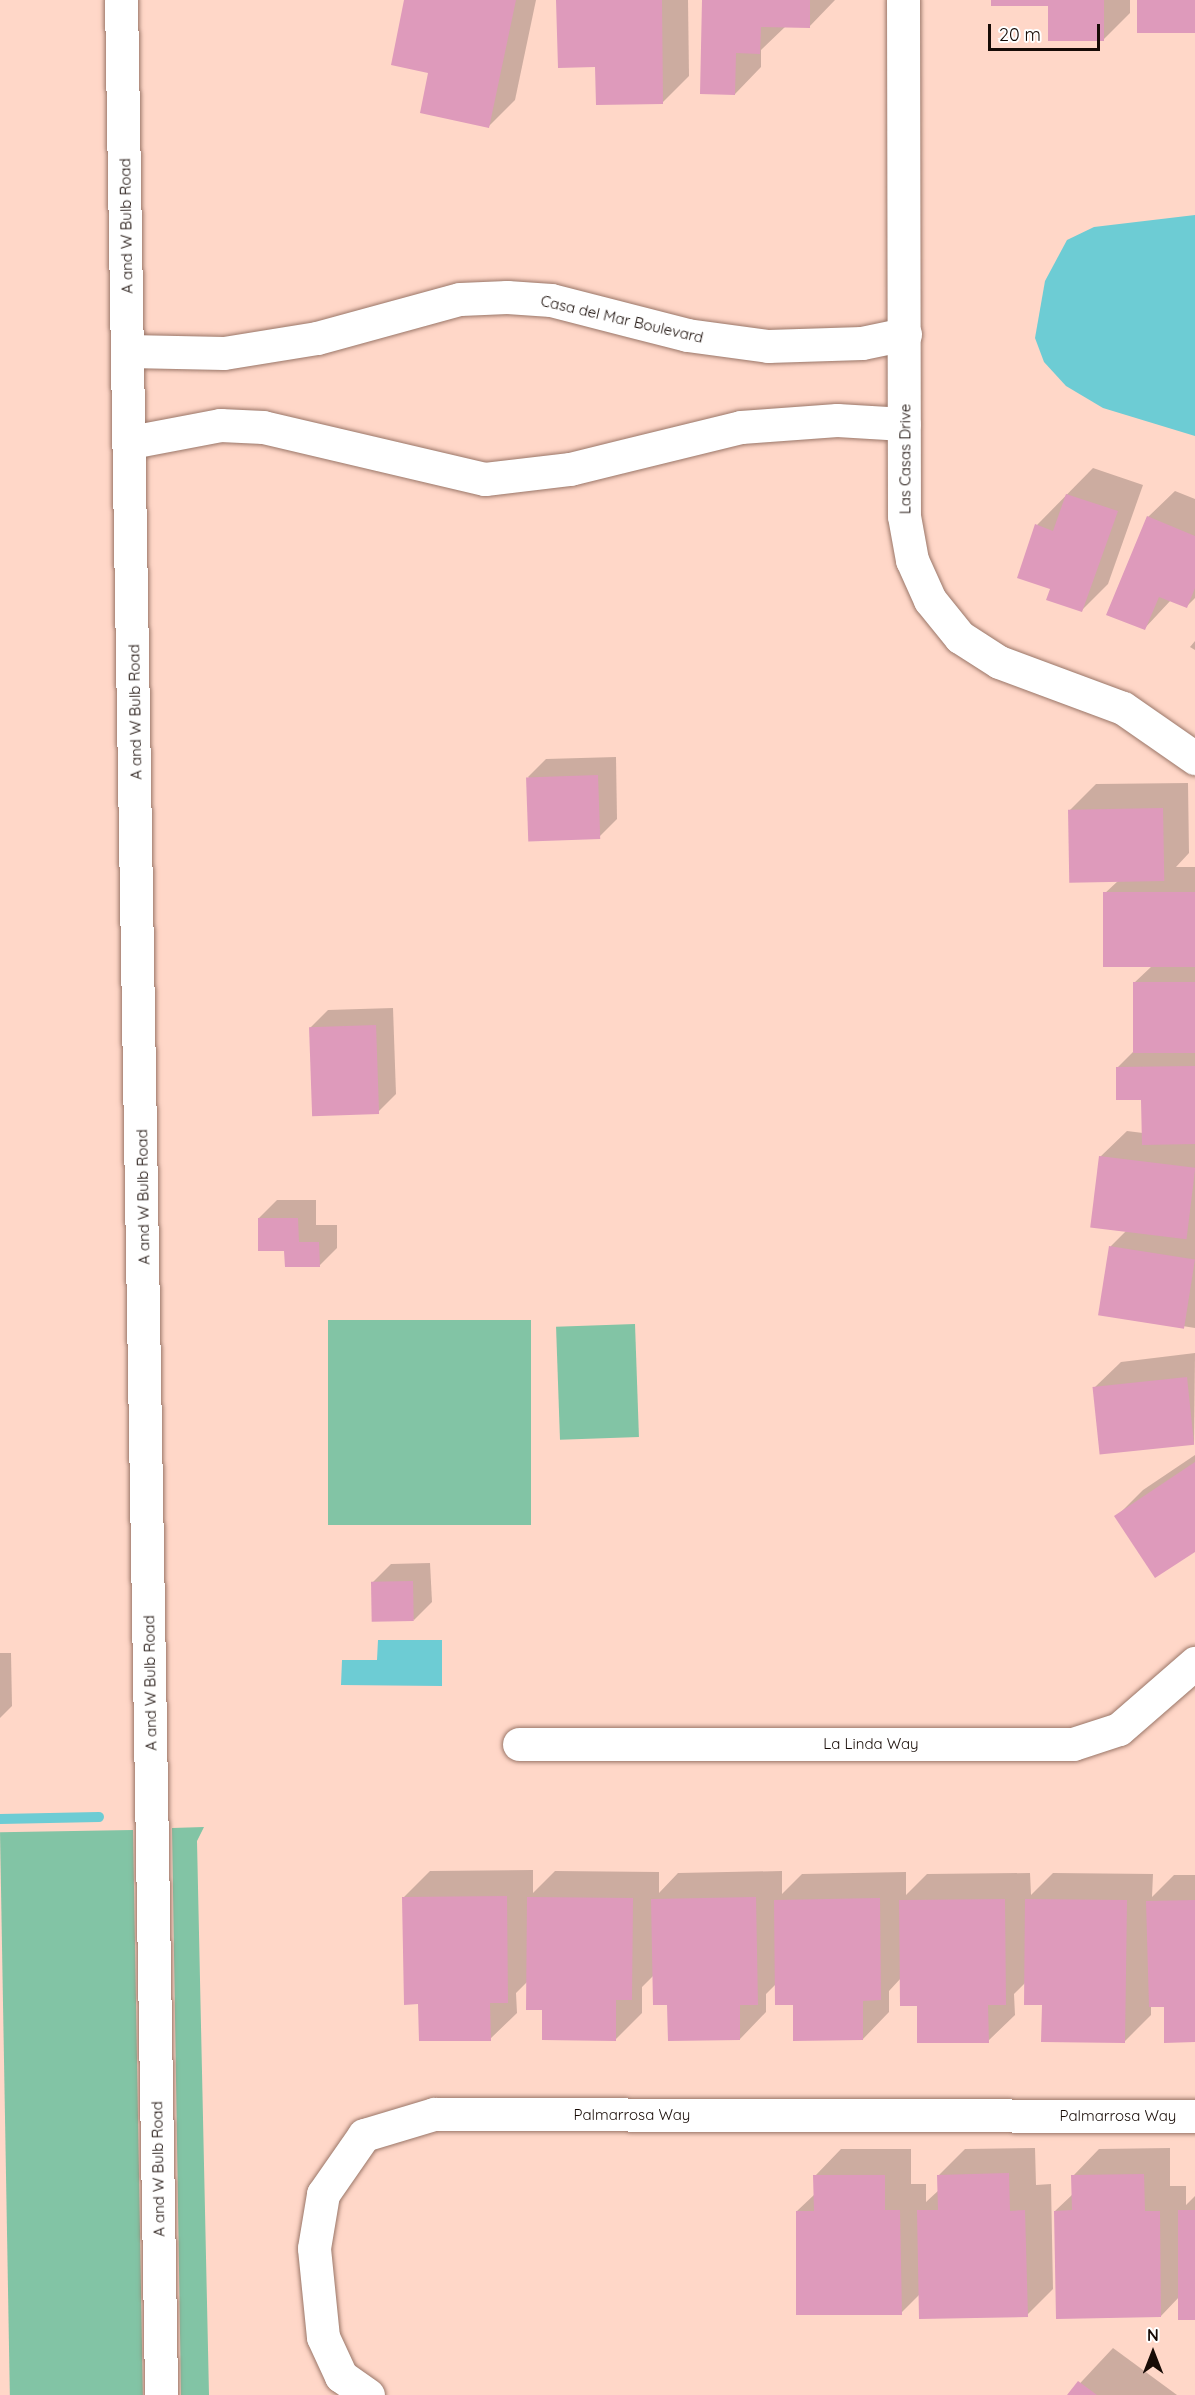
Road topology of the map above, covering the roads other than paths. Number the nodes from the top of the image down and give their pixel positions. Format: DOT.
graph roads {
  1 [pos="121,0"];
  2 [pos="903,0"];
  3 [pos="905,334"];
  4 [pos="129,351"];
  5 [pos="904,424"];
  6 [pos="131,442"];
  7 [pos="1195,758"];
  8 [pos="1195,1663"];
  9 [pos="519,1744"];
  10 [pos="1195,2116"];
  11 [pos="161,2395"];
  12 [pos="369,2395"];
  1 -- 4 [label="street, A and W Bulb Road"];
  2 -- 3 [label="street, Las Casas Drive"];
  3 -- 4 [label="street, Casa del Mar Boulevard"];
  3 -- 5 [label="street, Las Casas Drive"];
  4 -- 6 [label="street, A and W Bulb Road"];
  5 -- 6 [label="street"];
  5 -- 7 [label="street, Las Casas Drive"];
  6 -- 11 [label="street, A and W Bulb Road"];
  8 -- 9 [label="street, La Linda Way"];
  10 -- 12 [label="street, Palmarrosa Way"];
}
